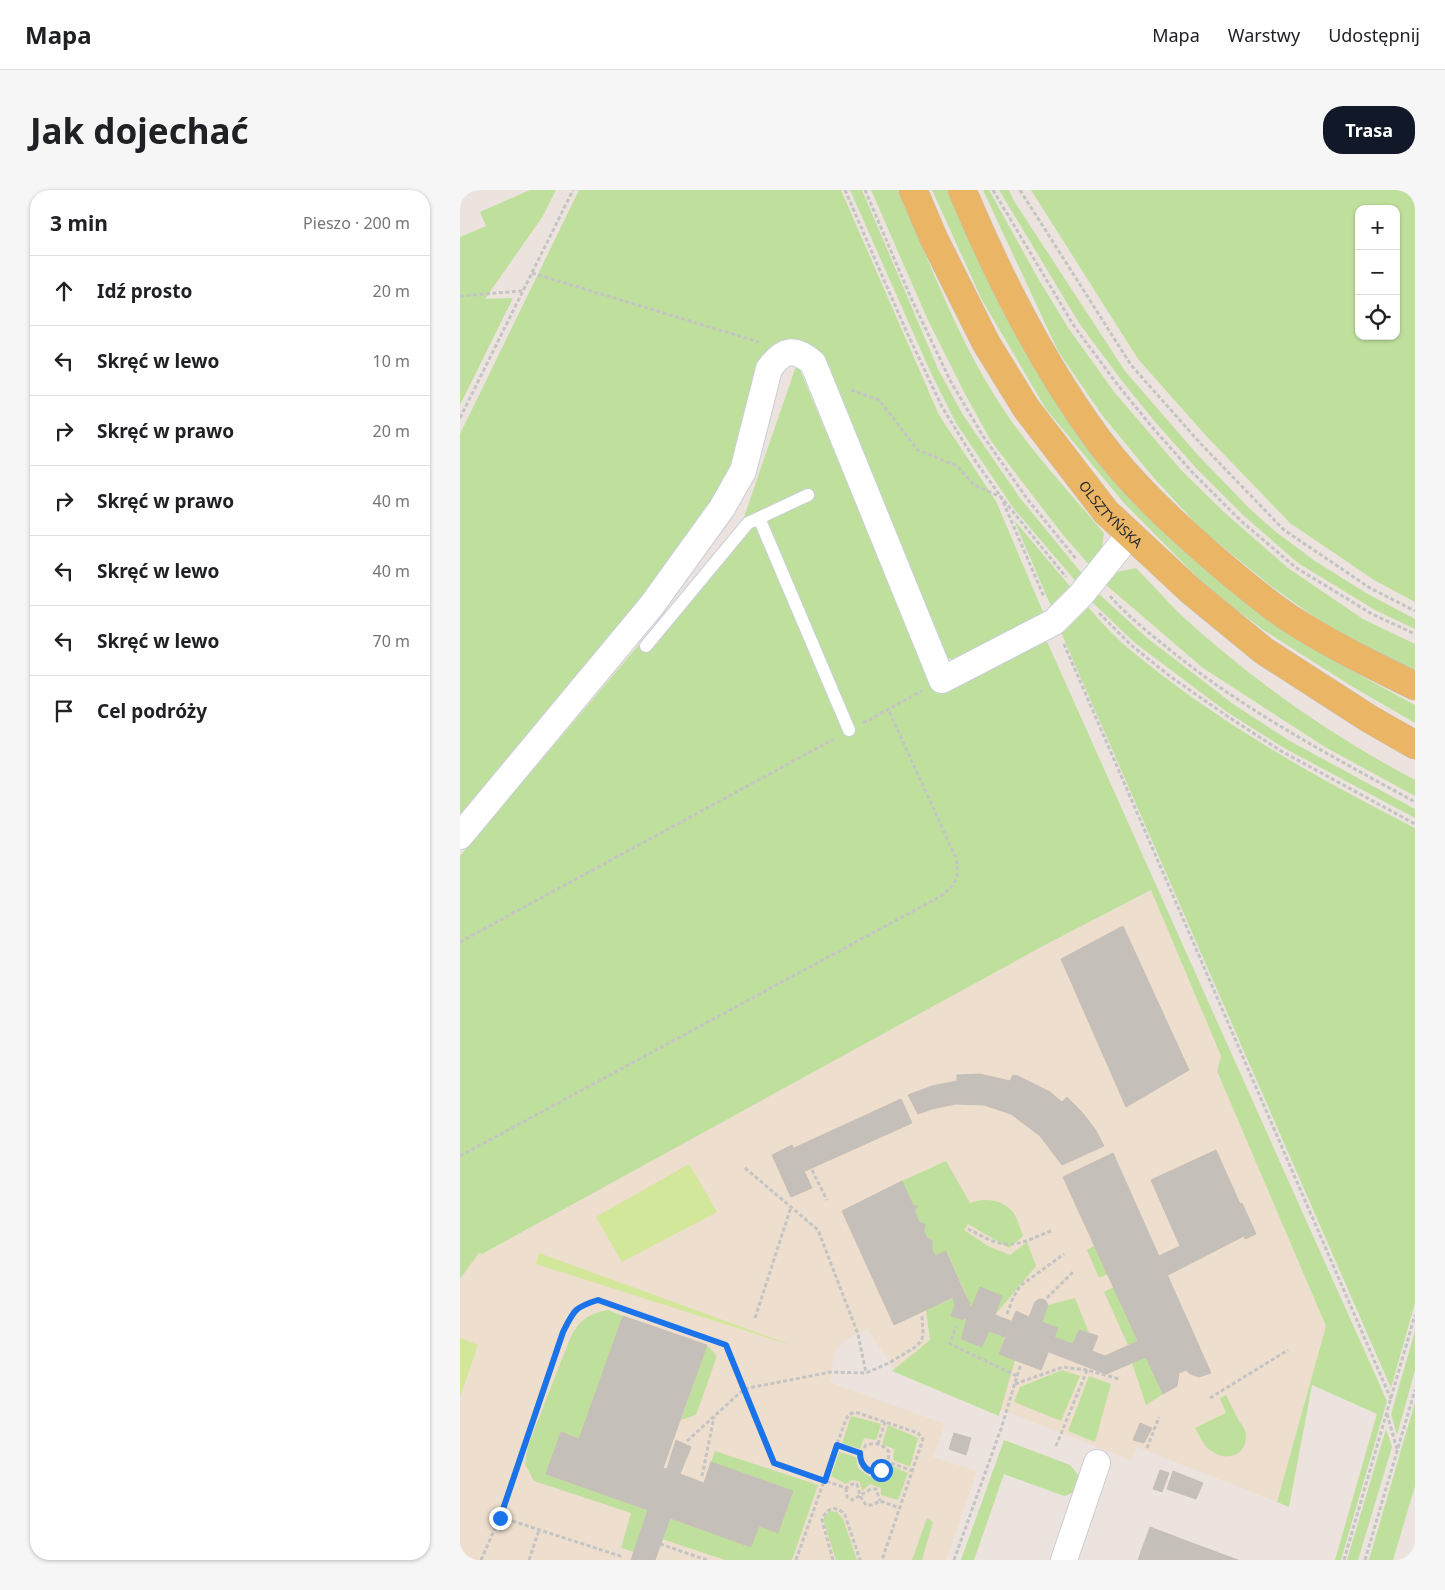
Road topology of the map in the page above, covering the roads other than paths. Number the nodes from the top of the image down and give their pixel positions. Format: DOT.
graph roads {
  1 [pos="913,190"];
  2 [pos="962,190"];
  3 [pos="808,495"];
  4 [pos="759,518"];
  5 [pos="1130,534"];
  6 [pos="646,646"];
  7 [pos="1415,686"];
  8 [pos="849,730"];
  9 [pos="1415,744"];
  10 [pos="460,836"];
  11 [pos="1097,1463"];
  12 [pos="1064,1560"];
  1 -- 5 [label="main road, OLSZTYŃSKA"];
  2 -- 7 [label="main road"];
  3 -- 4 [label="lane"];
  4 -- 6 [label="lane"];
  4 -- 8 [label="lane"];
  5 -- 9 [label="main road, OLSZTYŃSKA"];
  5 -- 10 [label="street"];
  11 -- 12 [label="street"];
}
